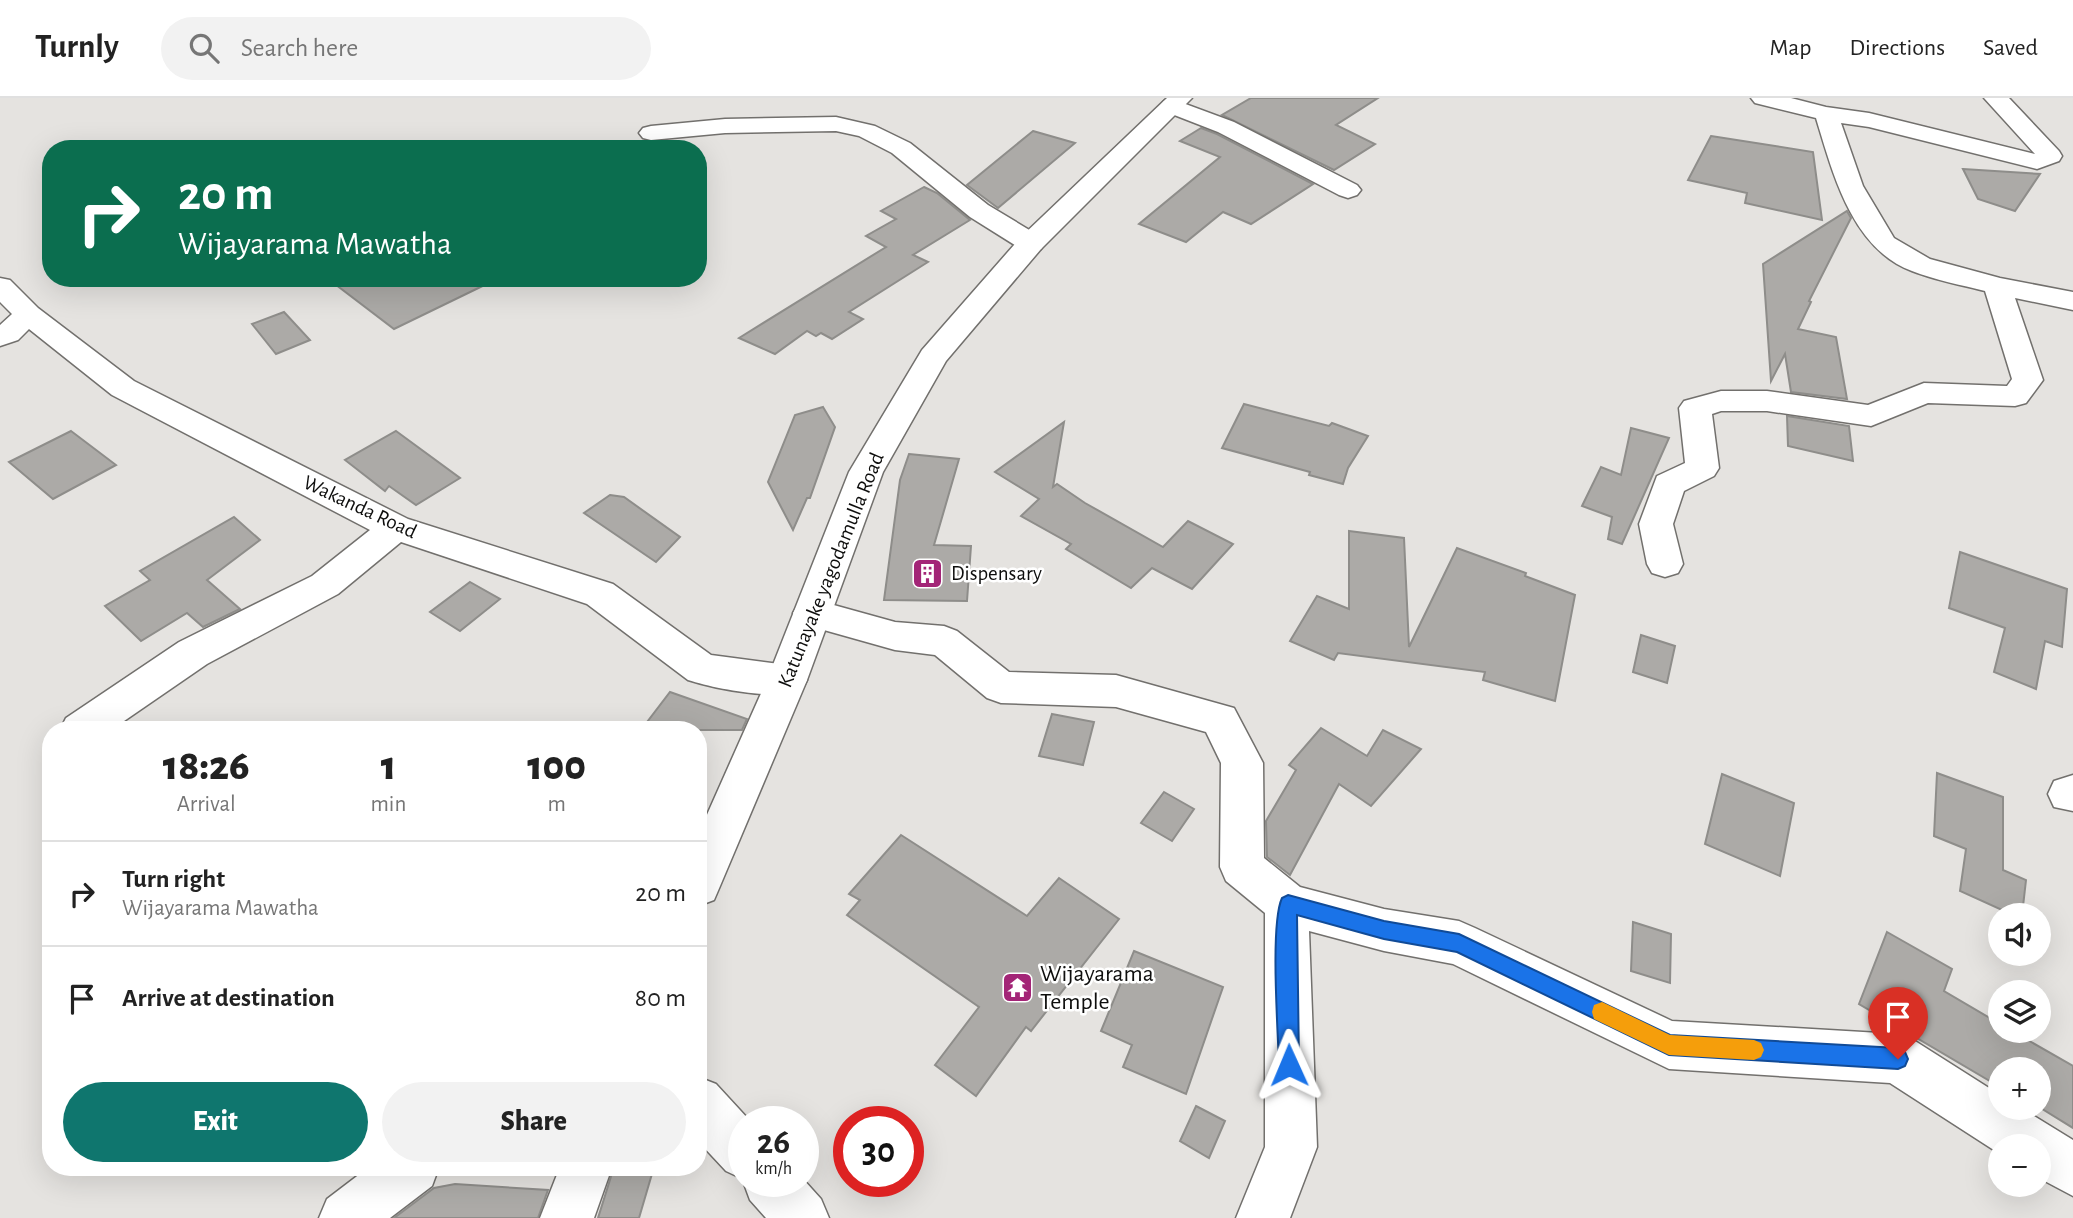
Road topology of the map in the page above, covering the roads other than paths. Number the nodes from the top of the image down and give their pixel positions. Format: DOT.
graph roads {
  1 [pos="1763,98"];
  2 [pos="1996,98"];
  3 [pos="1176,102"];
  4 [pos="1826,114"];
  5 [pos="651,133"];
  6 [pos="1348,190"];
  7 [pos="1031,243"];
  8 [pos="0,286"];
  9 [pos="1997,286"];
  10 [pos="2073,301"];
  11 [pos="28,314"];
  12 [pos="0,337"];
  13 [pos="396,528"];
  14 [pos="1665,564"];
  15 [pos="812,613"];
  16 [pos="786,680"];
  17 [pos="93,721"];
  18 [pos="707,865"];
  19 [pos="1282,898"];
  20 [pos="707,1112"];
  21 [pos="2016,1134"];
  22 [pos="728,1135"];
  23 [pos="2051,1156"];
  24 [pos="2073,1170"];
  25 [pos="401,1176"];
  26 [pos="583,1176"];
  27 [pos="783,1197"];
  28 [pos="346,1218"];
  29 [pos="567,1218"];
  30 [pos="802,1218"];
  31 [pos="1263,1218"];
  1 -- 4 [label="street"];
  2 -- 4 [label="street"];
  3 -- 6 [label="street"];
  3 -- 7 [label="street, Katunayake yagodamulla Road"];
  4 -- 9 [label="street"];
  5 -- 7 [label="street"];
  7 -- 15 [label="street, Katunayake yagodamulla Road"];
  8 -- 11 [label="street, Wakanda Road"];
  9 -- 10 [label="street"];
  9 -- 14 [label="street"];
  11 -- 12 [label="street"];
  11 -- 13 [label="street, Wakanda Road"];
  13 -- 16 [label="street, Wakanda Road"];
  13 -- 17 [label="street"];
  15 -- 16 [label="street, Katunayake yagodamulla Road"];
  15 -- 19 [label="street"];
  16 -- 18 [label="street, Katunayake yagodamulla Road"];
  19 -- 21 [label="street"];
  19 -- 31 [label="street"];
  20 -- 22 [label="street"];
  23 -- 24 [label="street"];
  25 -- 28 [label="street"];
  26 -- 29 [label="street"];
  27 -- 30 [label="street"];
}
